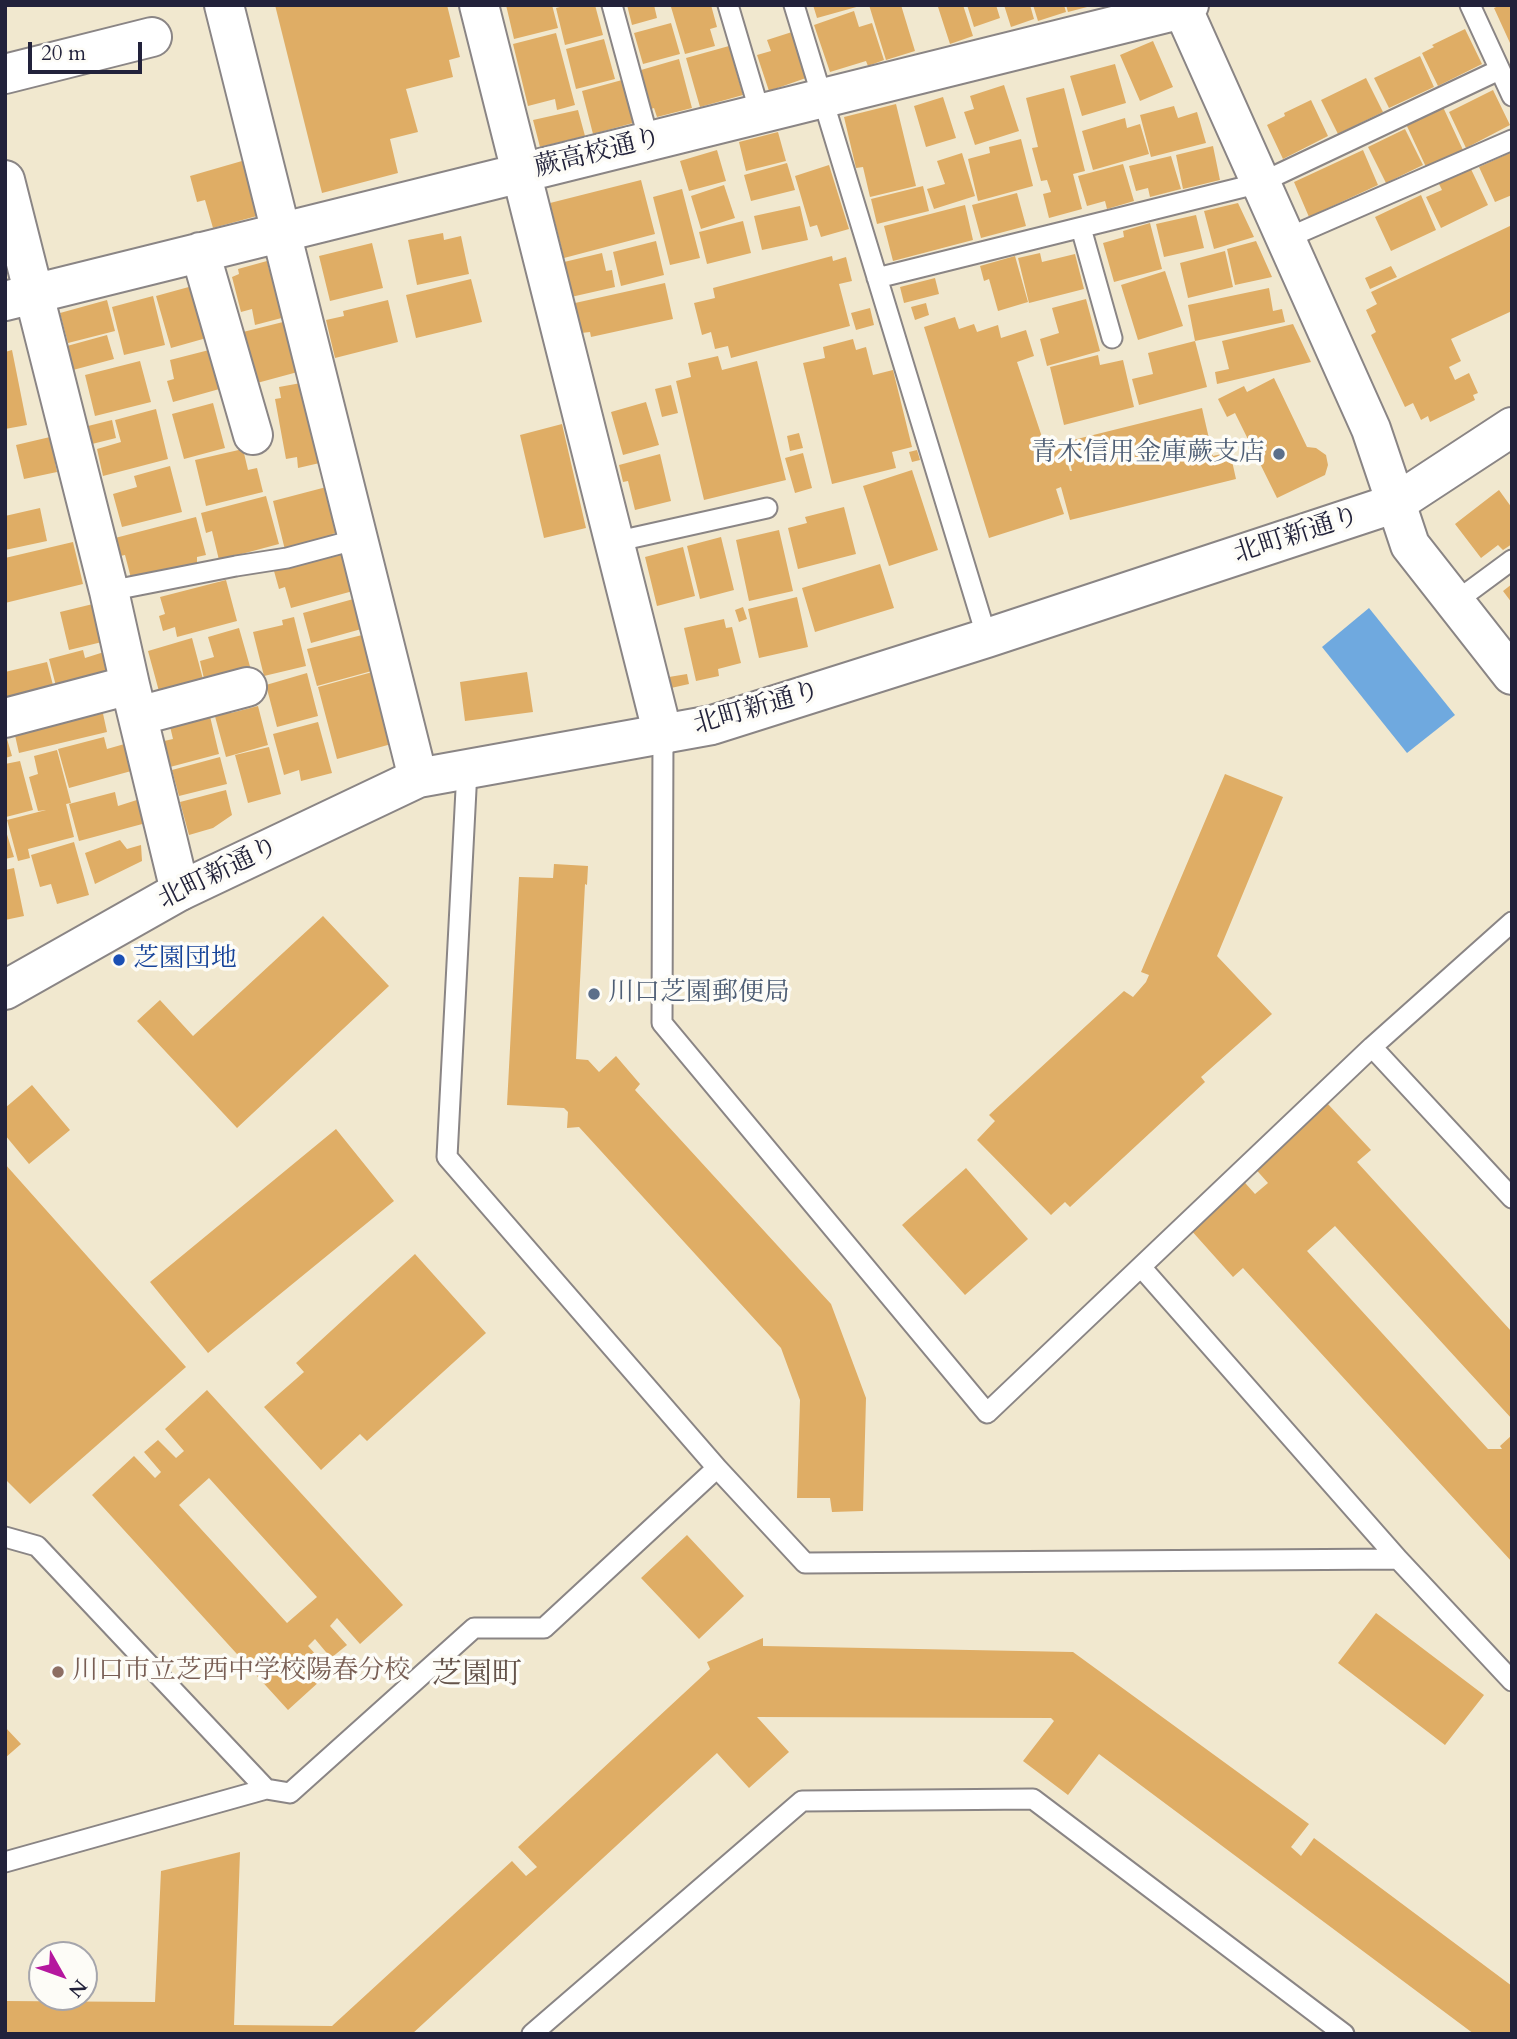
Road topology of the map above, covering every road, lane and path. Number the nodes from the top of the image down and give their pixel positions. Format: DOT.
graph roads {
  1 [pos="224,5"];
  2 [pos="479,5"];
  3 [pos="612,5"];
  4 [pos="727,5"];
  5 [pos="794,5"];
  6 [pos="1470,5"];
  7 [pos="1184,6"];
  8 [pos="152,37"];
  9 [pos="1499,69"];
  10 [pos="5,74"];
  11 [pos="1512,96"];
  12 [pos="823,98"];
  13 [pos="761,113"];
  14 [pos="649,141"];
  15 [pos="1512,141"];
  16 [pos="521,173"];
  17 [pos="5,180"];
  18 [pos="1260,183"];
  19 [pos="1081,228"];
  20 [pos="280,233"];
  21 [pos="1285,239"];
  22 [pos="200,252"];
  23 [pos="877,278"];
  24 [pos="19,297"];
  25 [pos="1112,338"];
  26 [pos="1512,427"];
  27 [pos="253,435"];
  28 [pos="1396,503"];
  29 [pos="767,508"];
  30 [pos="358,539"];
  31 [pos="614,542"];
  32 [pos="1512,560"];
  33 [pos="109,591"];
  34 [pos="1455,602"];
  35 [pos="987,638"];
  36 [pos="1512,675"];
  37 [pos="247,687"];
  38 [pos="134,701"];
  39 [pos="5,718"];
  40 [pos="663,735"];
  41 [pos="467,770"];
  42 [pos="418,778"];
  43 [pos="180,891"];
  44 [pos="1512,922"];
  45 [pos="5,990"];
  46 [pos="1372,1047"];
  47 [pos="1512,1198"];
  48 [pos="1141,1267"];
  49 [pos="718,1468"];
  50 [pos="5,1536"];
  51 [pos="1398,1559"];
  52 [pos="1512,1681"];
  53 [pos="265,1789"];
  54 [pos="5,1862"];
  55 [pos="533,2034"];
  56 [pos="1344,2034"];
  1 -- 20 [label="street"];
  2 -- 16 [label="street"];
  3 -- 14 [label="lane"];
  4 -- 13 [label="lane"];
  5 -- 12 [label="lane"];
  6 -- 9 [label="lane"];
  7 -- 12 [label="street, 蕨高校通り"];
  7 -- 18 [label="street"];
  8 -- 10 [label="street"];
  9 -- 11 [label="lane"];
  9 -- 18 [label="lane"];
  12 -- 13 [label="street, 蕨高校通り"];
  12 -- 23 [label="lane"];
  13 -- 14 [label="street, 蕨高校通り"];
  14 -- 16 [label="street, 蕨高校通り"];
  15 -- 21 [label="lane"];
  16 -- 20 [label="street, 蕨高校通り"];
  16 -- 31 [label="street"];
  17 -- 24 [label="street"];
  18 -- 19 [label="lane"];
  18 -- 21 [label="street"];
  19 -- 23 [label="lane"];
  19 -- 25 [label="lane"];
  20 -- 22 [label="street, 蕨高校通り"];
  20 -- 30 [label="street"];
  21 -- 28 [label="street"];
  22 -- 24 [label="street, 蕨高校通り"];
  22 -- 27 [label="street"];
  23 -- 35 [label="lane"];
  24 -- 33 [label="street"];
  26 -- 28 [label="street, 北町新通り"];
  28 -- 34 [label="street"];
  28 -- 35 [label="street, 北町新通り"];
  29 -- 31 [label="lane"];
  30 -- 33 [label="lane"];
  30 -- 42 [label="street"];
  31 -- 40 [label="street"];
  32 -- 34 [label="lane"];
  33 -- 38 [label="street"];
  34 -- 36 [label="street"];
  35 -- 40 [label="street, 北町新通り"];
  37 -- 38 [label="street"];
  38 -- 39 [label="street"];
  38 -- 43 [label="street"];
  40 -- 41 [label="street, 北町新通り"];
  40 -- 48 [label="lane"];
  41 -- 42 [label="street, 北町新通り"];
  41 -- 49 [label="lane"];
  42 -- 43 [label="street, 北町新通り"];
  43 -- 45 [label="street, 北町新通り"];
  44 -- 46 [label="lane"];
  46 -- 47 [label="lane"];
  46 -- 48 [label="lane"];
  48 -- 51 [label="lane"];
  49 -- 51 [label="lane"];
  49 -- 53 [label="lane"];
  50 -- 53 [label="lane"];
  51 -- 52 [label="lane"];
  53 -- 54 [label="lane"];
  55 -- 56 [label="lane"];
}
